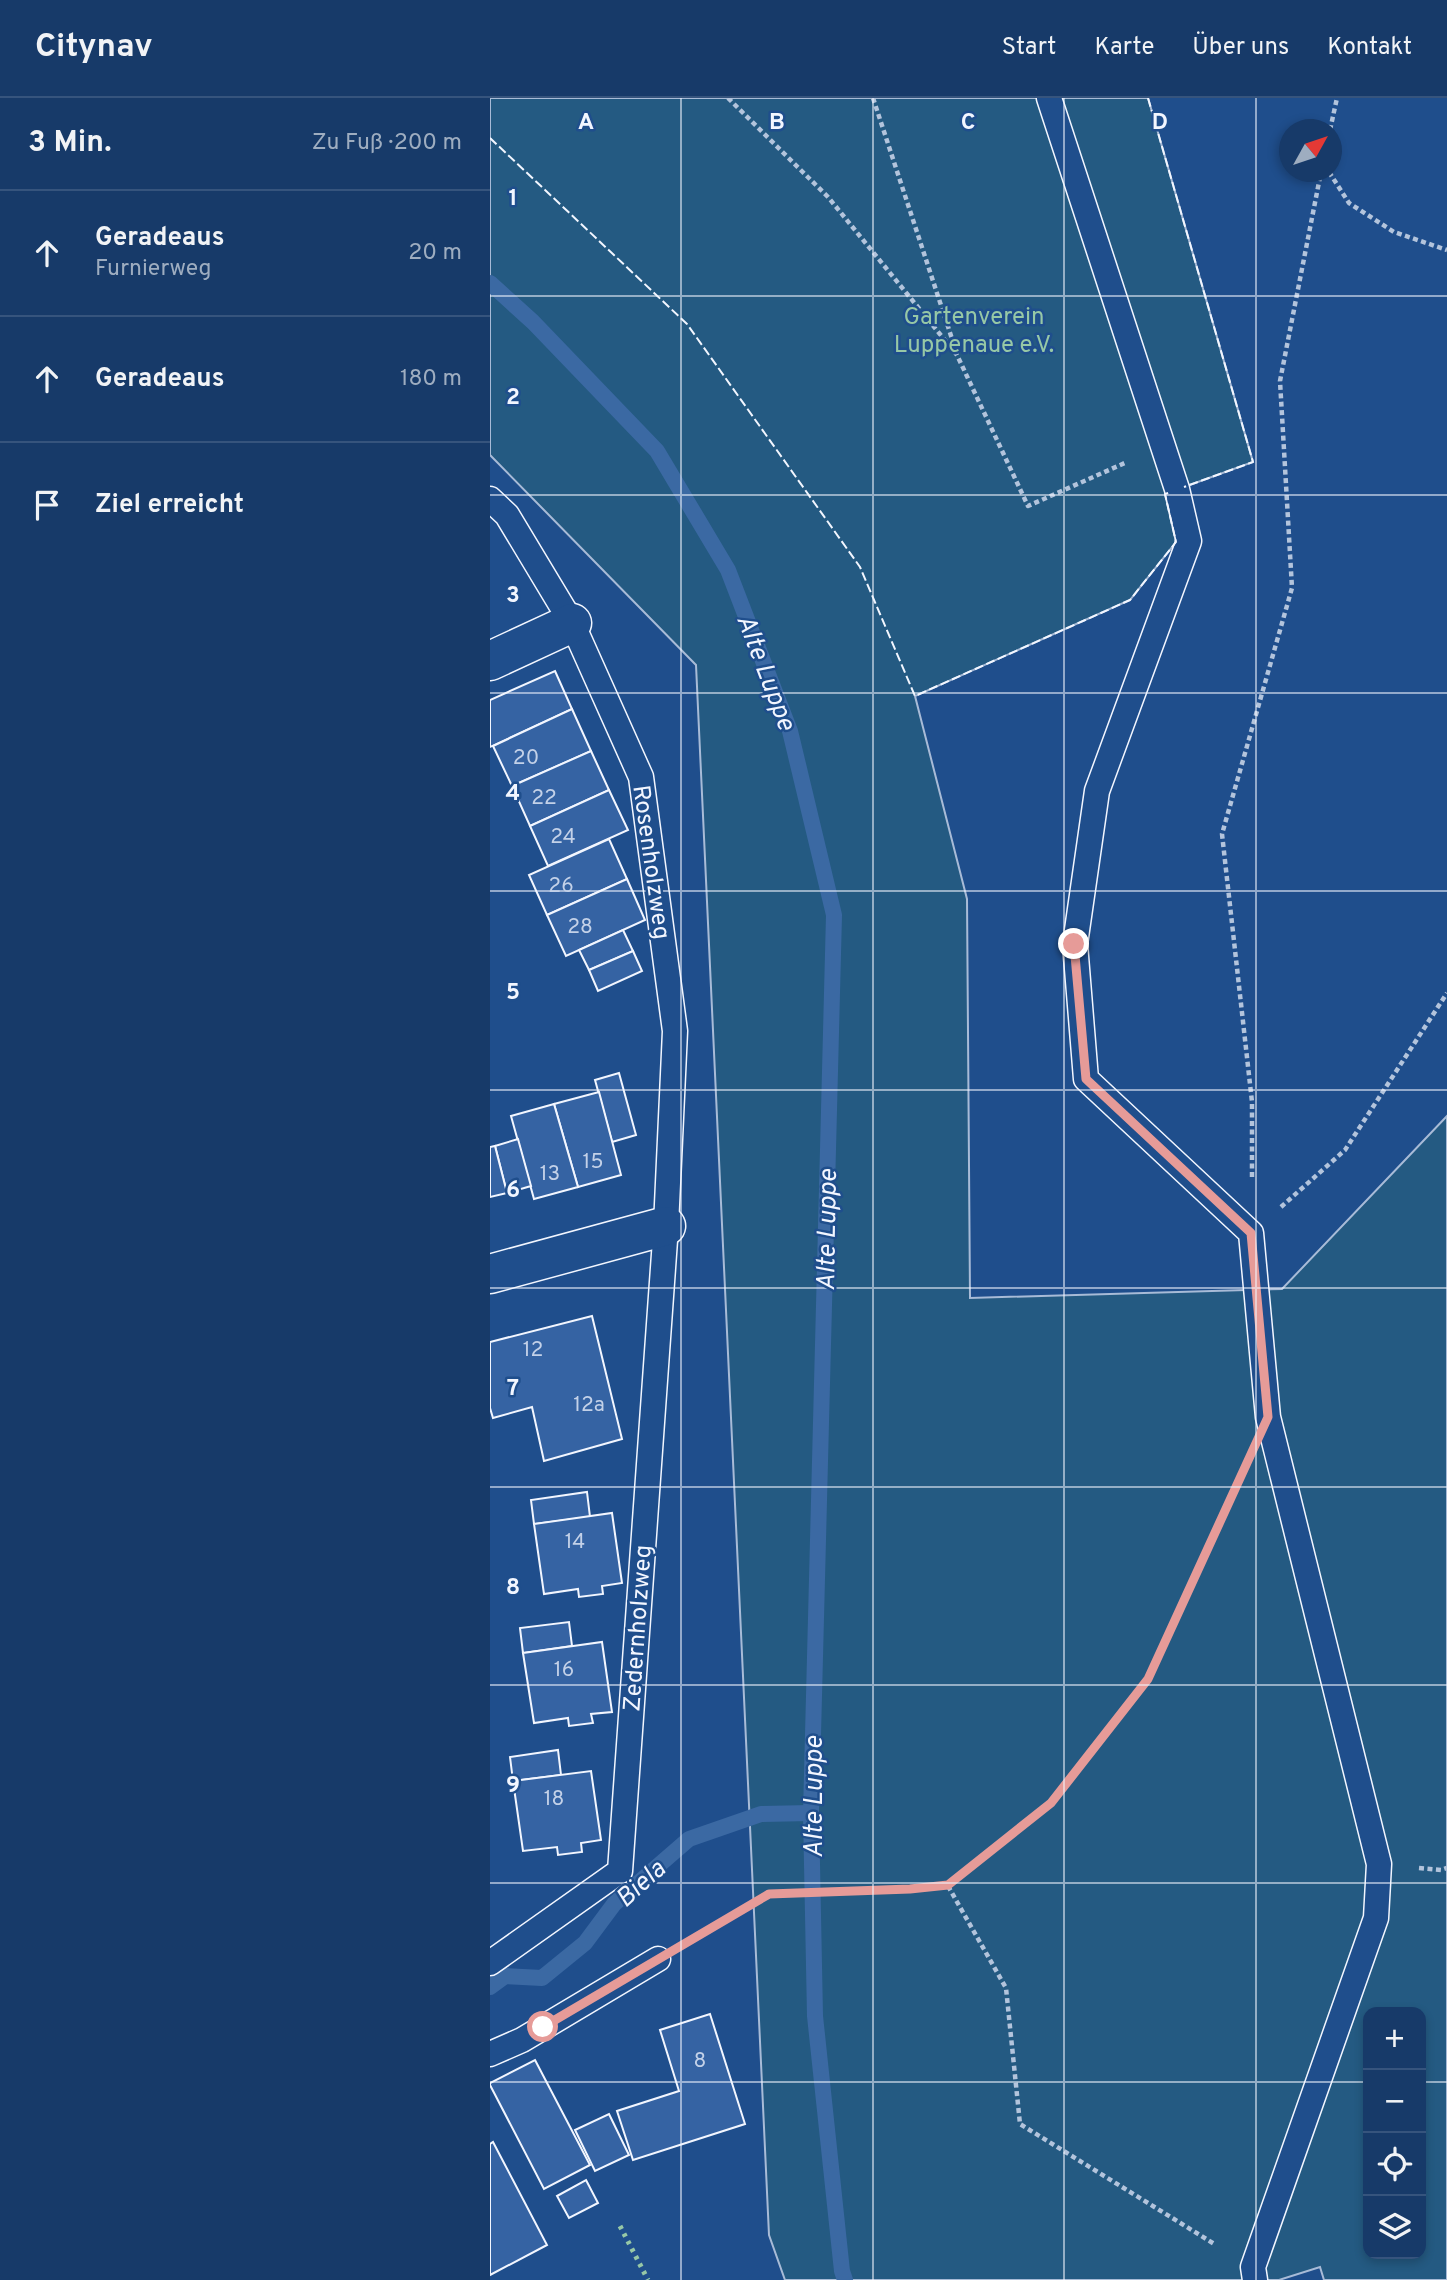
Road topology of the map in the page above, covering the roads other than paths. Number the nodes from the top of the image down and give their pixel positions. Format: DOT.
graph roads {
  1 [pos="1049,98"];
  2 [pos="490,499"];
  3 [pos="572,623"];
  4 [pos="490,661"];
  5 [pos="675,1031"];
  6 [pos="666,1226"];
  7 [pos="490,1274"];
  8 [pos="658,1959"];
  9 [pos="490,1963"];
  10 [pos="490,2054"];
  11 [pos="1254,2274"];
  1 -- 11 [label="lane"];
  2 -- 3 [label="lane, Rosenholzweg"];
  3 -- 4 [label="street"];
  3 -- 5 [label="lane, Rosenholzweg"];
  5 -- 6 [label="lane, Zedernholzweg"];
  6 -- 7 [label="street"];
  6 -- 9 [label="lane, Zedernholzweg"];
  8 -- 10 [label="lane"];
}
